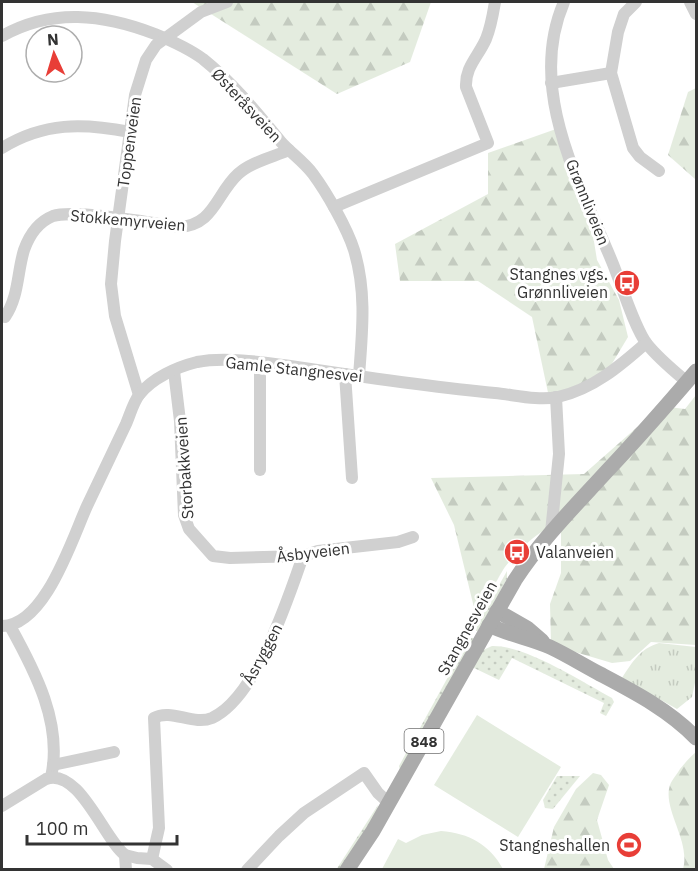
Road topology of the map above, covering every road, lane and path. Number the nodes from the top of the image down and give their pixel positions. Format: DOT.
graph roads {
  1 [pos="227,2"];
  2 [pos="495,2"];
  3 [pos="564,2"];
  4 [pos="636,2"];
  5 [pos="690,2"];
  6 [pos="696,14"];
  7 [pos="2,36"];
  8 [pos="166,39"];
  9 [pos="611,73"];
  10 [pos="551,83"];
  11 [pos="130,132"];
  12 [pos="2,148"];
  13 [pos="289,150"];
  14 [pos="659,171"];
  15 [pos="334,207"];
  16 [pos="118,219"];
  17 [pos="5,317"];
  18 [pos="646,344"];
  19 [pos="260,363"];
  20 [pos="174,371"];
  21 [pos="345,374"];
  22 [pos="359,376"];
  23 [pos="692,377"];
  24 [pos="139,395"];
  25 [pos="556,397"];
  26 [pos="260,470"];
  27 [pos="352,478"];
  28 [pos="551,532"];
  29 [pos="413,537"];
  30 [pos="213,556"];
  31 [pos="303,556"];
  32 [pos="497,611"];
  33 [pos="489,625"];
  34 [pos="6,626"];
  35 [pos="548,646"];
  36 [pos="696,738"];
  37 [pos="114,752"];
  38 [pos="52,771"];
  39 [pos="389,802"];
  40 [pos="2,806"];
  41 [pos="125,855"];
  42 [pos="152,859"];
  43 [pos="126,870"];
  44 [pos="167,870"];
  45 [pos="247,870"];
  46 [pos="347,870"];
  1 -- 8 [label="street, Toppenveien"];
  2 -- 15 [label="street"];
  3 -- 10 [label="street, Grønnliveien"];
  4 -- 9 [label="street"];
  5 -- 6 [label="street"];
  7 -- 8 [label="street, Østeråsveien"];
  8 -- 11 [label="street, Toppenveien"];
  8 -- 13 [label="street, Østeråsveien"];
  9 -- 10 [label="street"];
  9 -- 14 [label="street"];
  10 -- 18 [label="street, Grønnliveien"];
  11 -- 12 [label="street"];
  11 -- 16 [label="street, Toppenveien"];
  13 -- 15 [label="street"];
  13 -- 16 [label="street, Stokkemyrveien"];
  15 -- 22 [label="street"];
  16 -- 17 [label="street, Stokkemyrveien"];
  16 -- 24 [label="street, Toppenveien"];
  18 -- 23 [label="street, Grønnliveien"];
  18 -- 25 [label="street, Gamle Stangnesvei"];
  19 -- 20 [label="street, Gamle Stangnesvei"];
  19 -- 21 [label="street, Gamle Stangnesvei"];
  19 -- 26 [label="street"];
  20 -- 24 [label="street, Gamle Stangnesvei"];
  20 -- 30 [label="street, Storbakkveien"];
  21 -- 22 [label="street, Gamle Stangnesvei"];
  21 -- 27 [label="street"];
  22 -- 25 [label="street, Gamle Stangnesvei"];
  23 -- 28 [label="main road, Stangnesveien"];
  24 -- 34 [label="street, Gamle Stangnesvei"];
  25 -- 28 [label="street"];
  28 -- 32 [label="main road, Stangnesveien"];
  29 -- 31 [label="street, Åsbyveien"];
  30 -- 31 [label="street, Åsbyveien"];
  31 -- 42 [label="street, Åsryggen"];
  32 -- 33 [label="main road, Stangnesveien / 848"];
  32 -- 35 [label="main road"];
  33 -- 35 [label="main road"];
  33 -- 39 [label="main road, Stangnesveien / 848"];
  34 -- 38 [label="street"];
  35 -- 36 [label="main road"];
  37 -- 38 [label="street"];
  38 -- 40 [label="street"];
  38 -- 41 [label="street"];
  39 -- 45 [label="street"];
  39 -- 46 [label="main road, Stangnesveien / 848"];
  41 -- 42 [label="street"];
  41 -- 43 [label="street"];
  42 -- 44 [label="street"];
}
